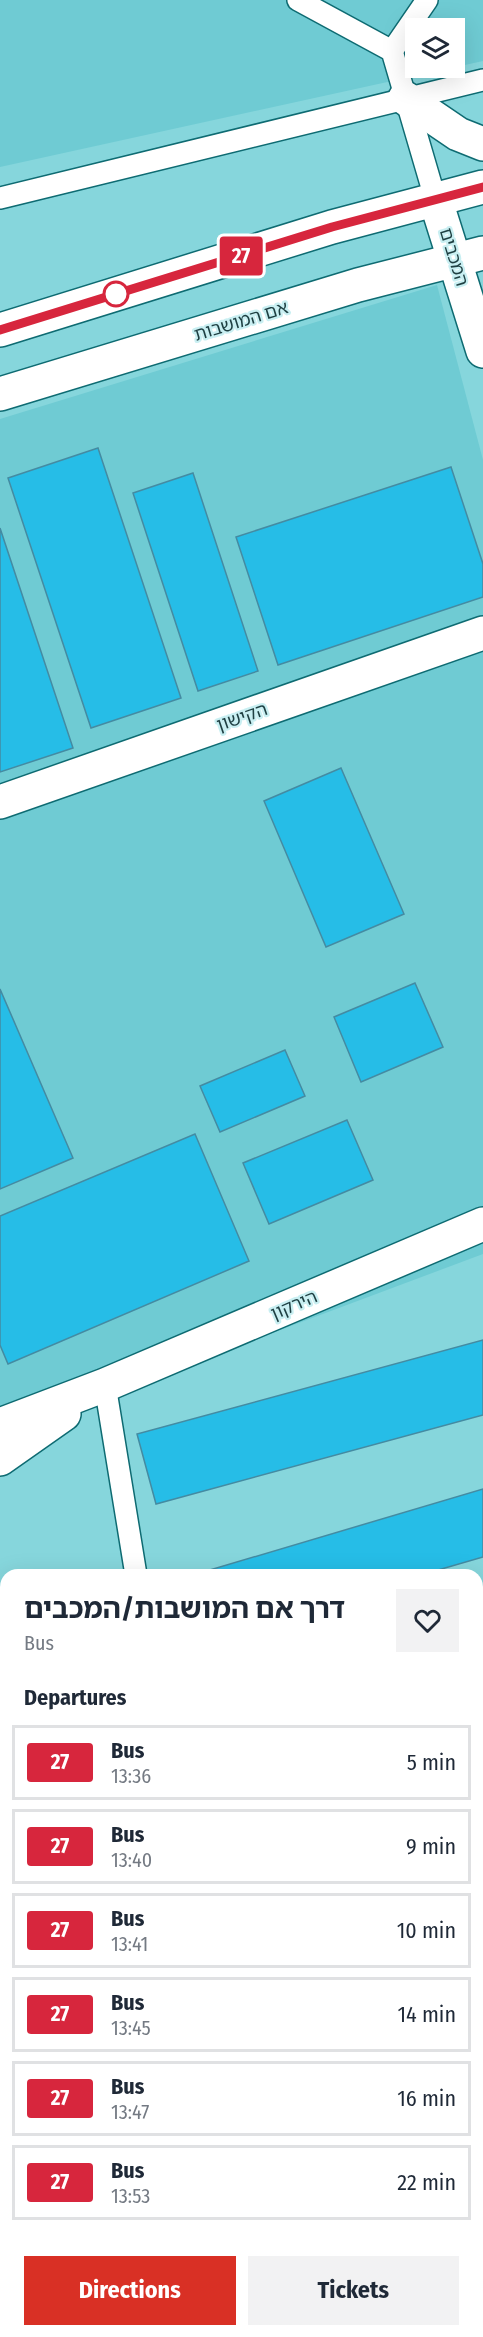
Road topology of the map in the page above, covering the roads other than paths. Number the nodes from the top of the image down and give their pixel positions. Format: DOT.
graph roads {
  1 [pos="298,0"];
  2 [pos="427,0"];
  3 [pos="392,51"];
  4 [pos="483,80"];
  5 [pos="405,98"];
  6 [pos="483,144"];
  7 [pos="483,187"];
  8 [pos="0,198"];
  9 [pos="435,198"];
  10 [pos="469,256"];
  11 [pos="0,330"];
  12 [pos="483,351"];
  13 [pos="0,394"];
  14 [pos="483,633"];
  15 [pos="0,802"];
  16 [pos="483,1224"];
  17 [pos="105,1385"];
  18 [pos="0,1425"];
  19 [pos="0,1459"];
  20 [pos="135,1569"];
  1 -- 3 [label="lane"];
  2 -- 3 [label="lane"];
  3 -- 5 [label="lane"];
  4 -- 5 [label="lane"];
  5 -- 6 [label="street"];
  5 -- 8 [label="lane"];
  5 -- 9 [label="lane"];
  7 -- 9 [label="street"];
  9 -- 10 [label="street, המכבים"];
  9 -- 11 [label="street"];
  10 -- 12 [label="street, המכבים"];
  10 -- 13 [label="street, אם המושבות"];
  14 -- 15 [label="street, הקישון"];
  16 -- 17 [label="street, הירקון"];
  17 -- 18 [label="street, הירקון"];
  17 -- 19 [label="street, הירקון"];
  17 -- 20 [label="lane"];
}
